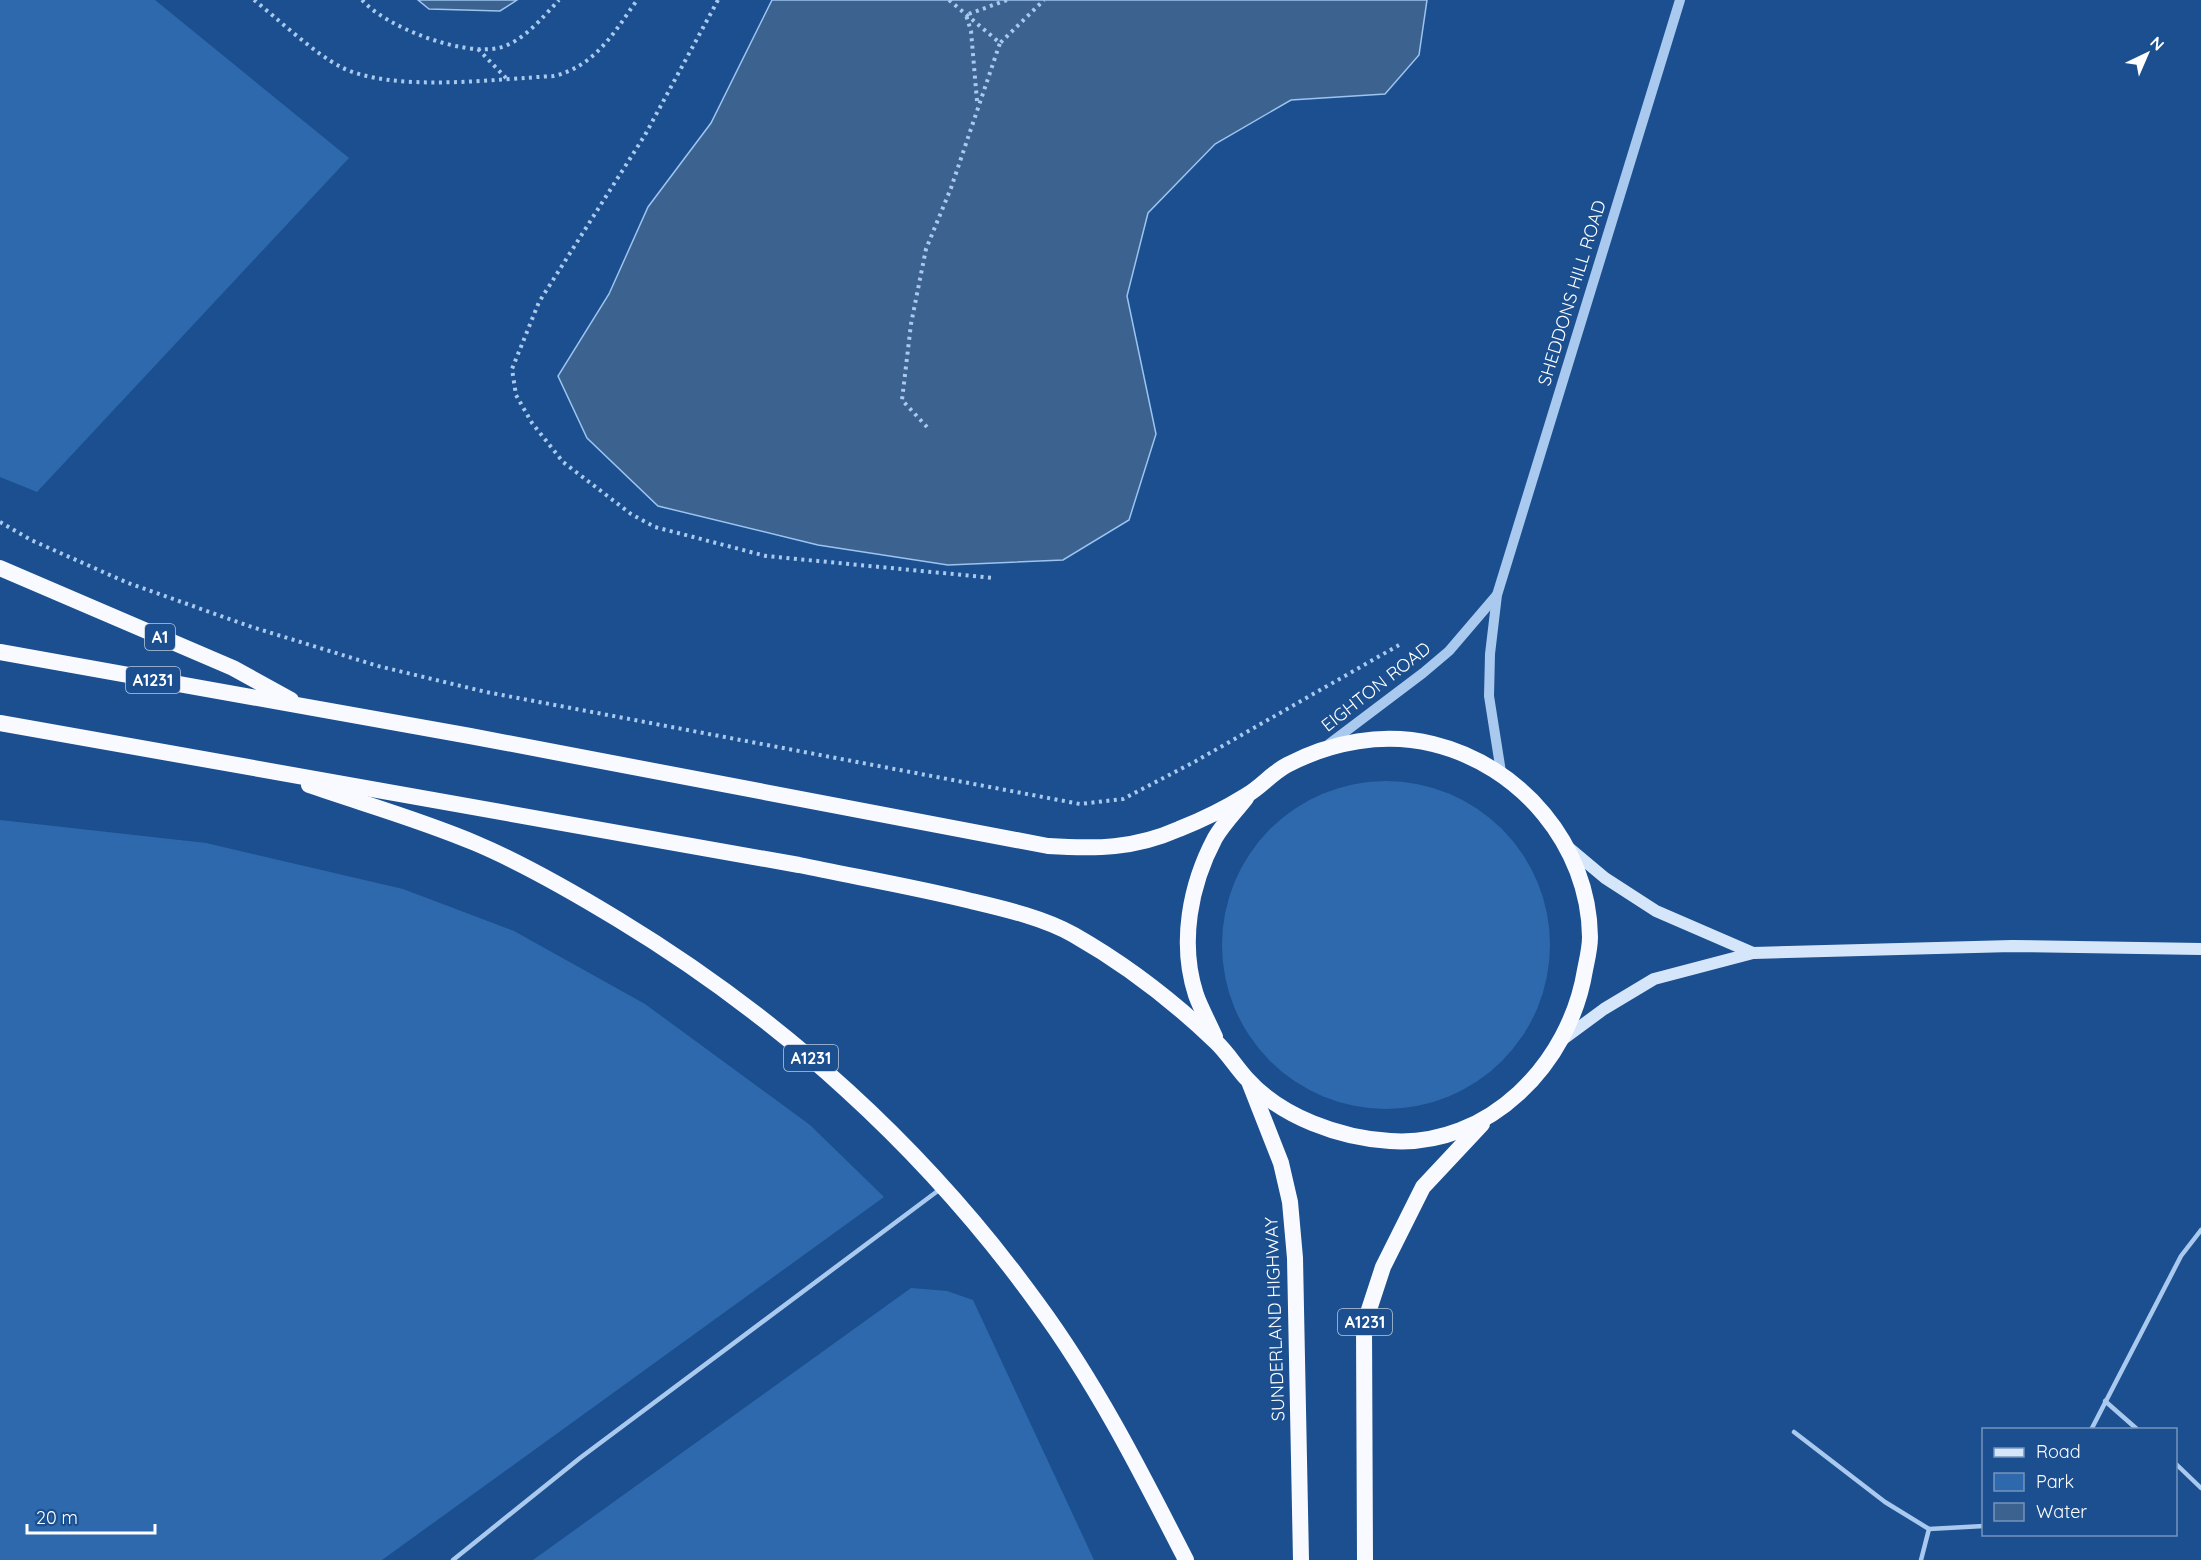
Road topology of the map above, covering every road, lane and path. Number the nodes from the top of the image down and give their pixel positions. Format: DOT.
graph roads {
  1 [pos="254,0"];
  2 [pos="362,0"];
  3 [pos="560,0"];
  4 [pos="637,0"];
  5 [pos="718,0"];
  6 [pos="949,0"];
  7 [pos="1007,0"];
  8 [pos="1044,0"];
  9 [pos="1680,0"];
  10 [pos="966,15"];
  11 [pos="1000,43"];
  12 [pos="478,48"];
  13 [pos="507,78"];
  14 [pos="978,105"];
  15 [pos="927,427"];
  16 [pos="0,522"];
  17 [pos="0,568"];
  18 [pos="994,578"];
  19 [pos="1497,595"];
  20 [pos="1399,645"];
  21 [pos="0,652"];
  22 [pos="305,707"];
  23 [pos="0,723"];
  24 [pos="1324,748"];
  25 [pos="257,767"];
  26 [pos="1501,772"];
  27 [pos="1248,795"];
  28 [pos="1565,844"];
  29 [pos="2201,949"];
  30 [pos="1753,953"];
  31 [pos="1561,1040"];
  32 [pos="1218,1043"];
  33 [pos="1250,1083"];
  34 [pos="1484,1121"];
  35 [pos="943,1186"];
  36 [pos="2201,1230"];
  37 [pos="2105,1401"];
  38 [pos="2092,1428"];
  39 [pos="2136,1428"];
  40 [pos="1794,1432"];
  41 [pos="2177,1466"];
  42 [pos="2201,1488"];
  43 [pos="1982,1526"];
  44 [pos="1929,1530"];
  45 [pos="453,1560"];
  46 [pos="1186,1560"];
  47 [pos="1301,1560"];
  48 [pos="1365,1560"];
  49 [pos="1921,1560"];
  1 -- 13 [label="path"];
  2 -- 12 [label="path"];
  3 -- 12 [label="path"];
  4 -- 13 [label="path"];
  5 -- 18 [label="path"];
  6 -- 10 [label="path"];
  7 -- 10 [label="path"];
  8 -- 11 [label="path"];
  9 -- 19 [label="street, SHEDDONS HILL ROAD"];
  10 -- 11 [label="path"];
  10 -- 14 [label="path"];
  11 -- 14 [label="path"];
  12 -- 13 [label="path"];
  14 -- 15 [label="path"];
  16 -- 20 [label="path"];
  17 -- 22 [label="highway, A1"];
  19 -- 24 [label="street, EIGHTON ROAD"];
  19 -- 26 [label="street"];
  21 -- 22 [label="highway, A1231"];
  22 -- 27 [label="highway, A1231"];
  23 -- 25 [label="highway, A1231"];
  24 -- 26 [label="highway"];
  24 -- 27 [label="highway"];
  25 -- 32 [label="highway, A1231"];
  25 -- 35 [label="highway, A1231"];
  26 -- 28 [label="highway"];
  27 -- 32 [label="highway"];
  28 -- 30 [label="main road"];
  28 -- 31 [label="highway"];
  29 -- 30 [label="main road"];
  30 -- 31 [label="main road"];
  31 -- 34 [label="highway"];
  32 -- 33 [label="highway"];
  33 -- 34 [label="highway"];
  33 -- 47 [label="highway, SUNDERLAND HIGHWAY"];
  34 -- 48 [label="highway, A1231"];
  35 -- 45 [label="lane"];
  35 -- 46 [label="highway, A1231"];
  36 -- 37 [label="lane"];
  37 -- 38 [label="lane"];
  37 -- 39 [label="lane"];
  40 -- 44 [label="lane"];
  41 -- 42 [label="lane"];
  43 -- 44 [label="lane"];
  44 -- 49 [label="lane"];
}
